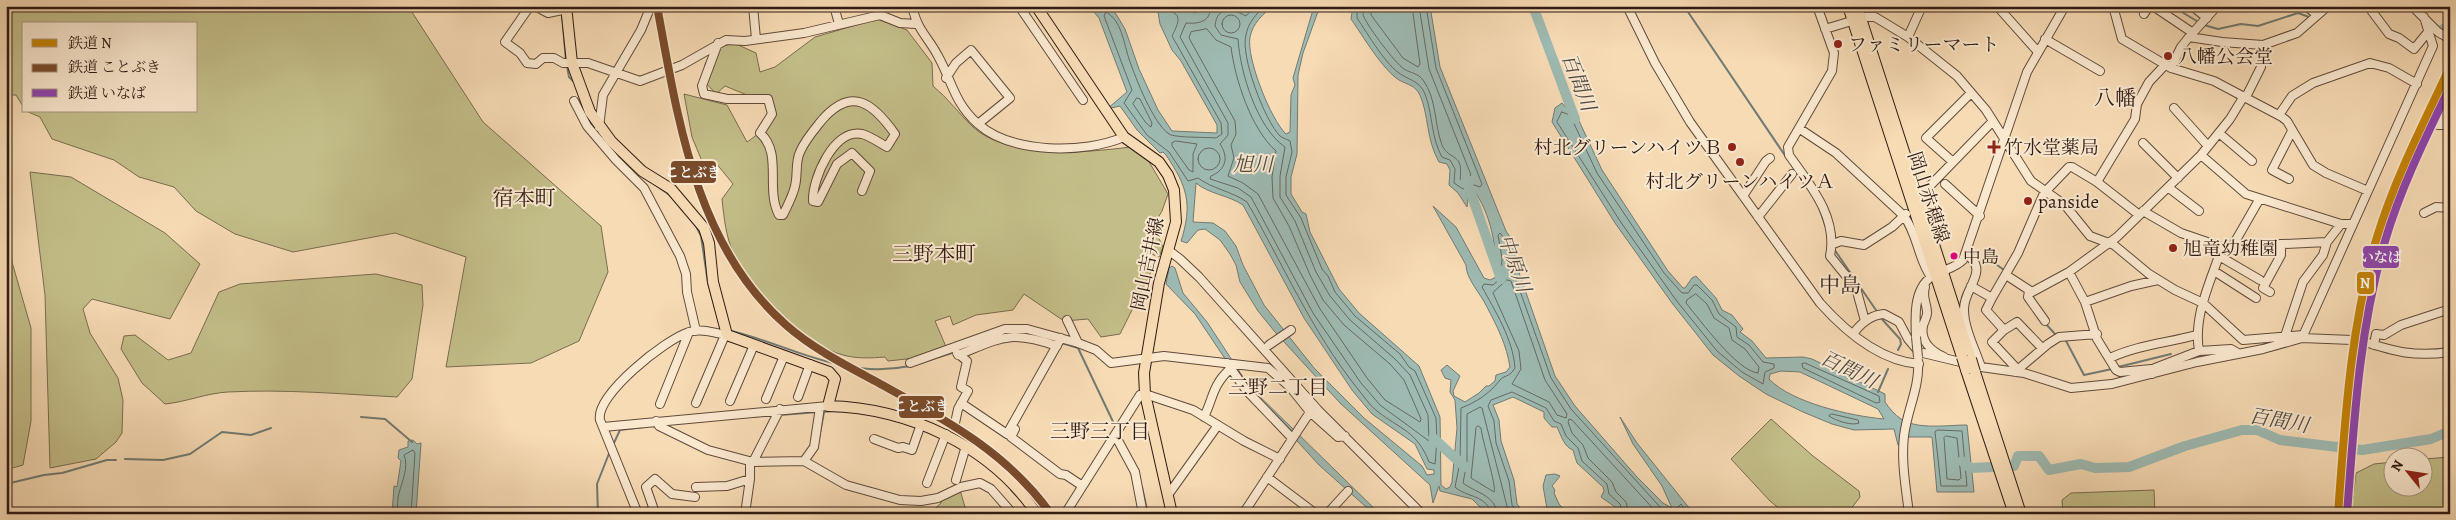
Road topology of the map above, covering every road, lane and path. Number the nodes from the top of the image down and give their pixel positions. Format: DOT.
graph roads {
  1 [pos="530,6"];
  2 [pos="535,6"];
  3 [pos="651,6"];
  4 [pos="753,6"];
  5 [pos="834,6"];
  6 [pos="912,6"];
  7 [pos="1036,6"];
  8 [pos="1627,6"];
  9 [pos="1817,6"];
  10 [pos="1848,6"];
  11 [pos="1857,6"];
  12 [pos="1922,6"];
  13 [pos="1997,6"];
  14 [pos="2065,6"];
  15 [pos="2113,6"];
  16 [pos="2151,6"];
  17 [pos="2192,6"];
  18 [pos="2217,6"];
  19 [pos="2328,6"];
  20 [pos="2368,6"];
  21 [pos="2412,6"];
  22 [pos="1019,7"];
  23 [pos="564,8"];
  24 [pos="2312,9"];
  25 [pos="2144,14"];
  26 [pos="2424,17"];
  27 [pos="1857,19"];
  28 [pos="2203,22"];
  29 [pos="839,24"];
  30 [pos="916,24"];
  31 [pos="1825,29"];
  32 [pos="2428,32"];
  33 [pos="2191,35"];
  34 [pos="1908,37"];
  35 [pos="756,39"];
  36 [pos="2045,39"];
  37 [pos="2450,39"];
  38 [pos="718,43"];
  39 [pos="2263,45"];
  40 [pos="2038,52"];
  41 [pos="568,63"];
  42 [pos="2168,67"];
  43 [pos="2100,71"];
  44 [pos="616,73"];
  45 [pos="946,78"];
  46 [pos="2417,84"];
  47 [pos="1971,93"];
  48 [pos="2245,97"];
  49 [pos="2450,99"];
  50 [pos="1084,100"];
  51 [pos="574,101"];
  52 [pos="2174,108"];
  53 [pos="2278,115"];
  54 [pos="1993,121"];
  55 [pos="978,124"];
  56 [pos="2450,125"];
  57 [pos="1800,129"];
  58 [pos="2292,131"];
  59 [pos="2219,133"];
  60 [pos="601,134"];
  61 [pos="1124,137"];
  62 [pos="2005,141"];
  63 [pos="2143,143"];
  64 [pos="2208,146"];
  65 [pos="2201,155"];
  66 [pos="1770,158"];
  67 [pos="2252,161"];
  68 [pos="1953,162"];
  69 [pos="619,163"];
  70 [pos="640,174"];
  71 [pos="1792,174"];
  72 [pos="2178,178"];
  73 [pos="2289,179"];
  74 [pos="2097,182"];
  75 [pos="1945,184"];
  76 [pos="644,188"];
  77 [pos="2168,188"];
  78 [pos="862,191"];
  79 [pos="2368,191"];
  80 [pos="2045,192"];
  81 [pos="1743,196"];
  82 [pos="1917,196"];
  83 [pos="2259,200"];
  84 [pos="2450,208"];
  85 [pos="1914,211"];
  86 [pos="2199,211"];
  87 [pos="2141,213"];
  88 [pos="2424,213"];
  89 [pos="1904,216"];
  90 [pos="1980,216"];
  91 [pos="1758,217"];
  92 [pos="2341,224"];
  93 [pos="2353,224"];
  94 [pos="2327,242"];
  95 [pos="2110,243"];
  96 [pos="1833,244"];
  97 [pos="2281,244"];
  98 [pos="2222,247"];
  99 [pos="2232,247"];
  100 [pos="1168,250"];
  101 [pos="1966,254"];
  102 [pos="2219,256"];
  103 [pos="2214,271"];
  104 [pos="2069,272"];
  105 [pos="2006,275"];
  106 [pos="1934,276"];
  107 [pos="2158,280"];
  108 [pos="2260,280"];
  109 [pos="1971,286"];
  110 [pos="2029,291"];
  111 [pos="2270,292"];
  112 [pos="1992,298"];
  113 [pos="2256,298"];
  114 [pos="2086,302"];
  115 [pos="2203,303"];
  116 [pos="2450,314"];
  117 [pos="1067,320"];
  118 [pos="1866,320"];
  119 [pos="2045,321"];
  120 [pos="1291,330"];
  121 [pos="2004,330"];
  122 [pos="693,331"];
  123 [pos="726,332"];
  124 [pos="1853,334"];
  125 [pos="2097,334"];
  126 [pos="2196,336"];
  127 [pos="2285,336"];
  128 [pos="2303,337"];
  129 [pos="2352,340"];
  130 [pos="2362,341"];
  131 [pos="1059,342"];
  132 [pos="1078,343"];
  133 [pos="754,345"];
  134 [pos="2374,345"];
  135 [pos="1270,346"];
  136 [pos="2042,348"];
  137 [pos="957,351"];
  138 [pos="2199,351"];
  139 [pos="2450,352"];
  140 [pos="2238,353"];
  141 [pos="784,356"];
  142 [pos="1147,358"];
  143 [pos="2110,358"];
  144 [pos="1962,359"];
  145 [pos="1918,361"];
  146 [pos="910,363"];
  147 [pos="810,364"];
  148 [pos="1228,366"];
  149 [pos="1974,369"];
  150 [pos="2017,371"];
  151 [pos="2152,372"];
  152 [pos="1292,385"];
  153 [pos="1977,391"];
  154 [pos="1145,394"];
  155 [pos="798,397"];
  156 [pos="766,399"];
  157 [pos="730,401"];
  158 [pos="696,403"];
  159 [pos="961,403"];
  160 [pos="660,404"];
  161 [pos="822,409"];
  162 [pos="1310,412"];
  163 [pos="779,413"];
  164 [pos="1204,417"];
  165 [pos="1014,422"];
  166 [pos="657,424"];
  167 [pos="1218,425"];
  168 [pos="603,427"];
  169 [pos="920,427"];
  170 [pos="1117,432"];
  171 [pos="948,433"];
  172 [pos="1293,436"];
  173 [pos="1345,436"];
  174 [pos="874,439"];
  175 [pos="965,449"];
  176 [pos="1280,459"];
  177 [pos="750,462"];
  178 [pos="805,462"];
  179 [pos="1267,477"];
  180 [pos="750,479"];
  181 [pos="956,480"];
  182 [pos="927,483"];
  183 [pos="1081,485"];
  184 [pos="696,487"];
  185 [pos="1348,491"];
  186 [pos="1168,495"];
  187 [pos="695,497"];
  188 [pos="1172,512"];
  189 [pos="1314,513"];
  190 [pos="638,514"];
  191 [pos="649,514"];
  192 [pos="745,514"];
  193 [pos="1013,514"];
  194 [pos="1037,514"];
  195 [pos="1064,514"];
  196 [pos="1143,514"];
  197 [pos="1160,514"];
  198 [pos="1243,514"];
  199 [pos="1327,514"];
  200 [pos="1422,514"];
  201 [pos="1909,514"];
  202 [pos="2014,514"];
  203 [pos="2021,514"];
  1 -- 41 [label="street"];
  2 -- 23 [label="street"];
  3 -- 44 [label="street"];
  4 -- 35 [label="street"];
  5 -- 29 [label="street"];
  6 -- 30 [label="street"];
  7 -- 61 [label="main road, 岡山吉井線"];
  8 -- 81 [label="street"];
  9 -- 31 [label="street"];
  10 -- 27 [label="main road, 岡山赤穂線"];
  11 -- 27 [label="main road, 岡山赤穂線"];
  12 -- 34 [label="street"];
  13 -- 40 [label="street"];
  14 -- 36 [label="street"];
  15 -- 42 [label="street"];
  16 -- 25 [label="street"];
  16 -- 33 [label="street"];
  17 -- 28 [label="street"];
  18 -- 28 [label="street"];
  19 -- 24 [label="street"];
  20 -- 32 [label="street"];
  21 -- 26 [label="street"];
  22 -- 50 [label="street"];
  23 -- 41 [label="main road"];
  24 -- 39 [label="street"];
  26 -- 32 [label="street"];
  26 -- 37 [label="street"];
  27 -- 31 [label="street"];
  27 -- 34 [label="street"];
  27 -- 82 [label="main road, 岡山赤穂線"];
  27 -- 85 [label="main road, 岡山赤穂線"];
  28 -- 33 [label="street"];
  29 -- 30 [label="street"];
  29 -- 35 [label="street"];
  30 -- 45 [label="street"];
  31 -- 57 [label="street"];
  32 -- 46 [label="street"];
  33 -- 39 [label="street"];
  33 -- 42 [label="street"];
  34 -- 47 [label="street"];
  35 -- 38 [label="street"];
  36 -- 40 [label="street"];
  36 -- 43 [label="street"];
  38 -- 44 [label="street"];
  38 -- 78 [label="street"];
  39 -- 48 [label="street"];
  40 -- 62 [label="street"];
  41 -- 44 [label="street"];
  41 -- 60 [label="main road"];
  42 -- 48 [label="street"];
  42 -- 74 [label="street"];
  44 -- 60 [label="street"];
  45 -- 55 [label="street"];
  45 -- 55 [label="street"];
  46 -- 53 [label="street"];
  46 -- 79 [label="street"];
  47 -- 54 [label="street"];
  47 -- 68 [label="street"];
  48 -- 53 [label="street"];
  48 -- 59 [label="street"];
  49 -- 56 [label="street"];
  51 -- 60 [label="street"];
  52 -- 64 [label="street"];
  53 -- 58 [label="street"];
  54 -- 62 [label="street"];
  54 -- 68 [label="street"];
  55 -- 61 [label="street"];
  57 -- 89 [label="street"];
  57 -- 96 [label="street"];
  58 -- 73 [label="street"];
  58 -- 79 [label="street"];
  59 -- 64 [label="street"];
  59 -- 67 [label="street"];
  60 -- 69 [label="street"];
  60 -- 70 [label="main road"];
  61 -- 100 [label="main road, 岡山吉井線"];
  62 -- 80 [label="street"];
  62 -- 90 [label="street"];
  63 -- 72 [label="street"];
  64 -- 65 [label="street"];
  65 -- 72 [label="street"];
  65 -- 83 [label="street"];
  66 -- 81 [label="street"];
  68 -- 82 [label="street"];
  69 -- 70 [label="street"];
  69 -- 76 [label="street"];
  70 -- 76 [label="street"];
  70 -- 123 [label="main road"];
  71 -- 91 [label="street"];
  72 -- 77 [label="street"];
  74 -- 80 [label="street"];
  74 -- 87 [label="street"];
  75 -- 90 [label="street"];
  76 -- 122 [label="street"];
  77 -- 86 [label="street"];
  77 -- 87 [label="street"];
  79 -- 93 [label="street"];
  80 -- 95 [label="street"];
  80 -- 105 [label="street"];
  81 -- 91 [label="street"];
  82 -- 106 [label="main road, 岡山赤穂線"];
  83 -- 92 [label="street"];
  83 -- 99 [label="street"];
  84 -- 88 [label="street"];
  85 -- 89 [label="street"];
  85 -- 106 [label="main road, 岡山赤穂線"];
  87 -- 95 [label="street"];
  87 -- 98 [label="street"];
  89 -- 96 [label="street"];
  89 -- 106 [label="street"];
  90 -- 101 [label="street"];
  91 -- 124 [label="street"];
  92 -- 93 [label="street"];
  92 -- 94 [label="street"];
  93 -- 128 [label="street"];
  94 -- 97 [label="street"];
  94 -- 127 [label="street"];
  95 -- 104 [label="street"];
  95 -- 107 [label="street"];
  96 -- 118 [label="street"];
  97 -- 99 [label="street"];
  97 -- 111 [label="street"];
  98 -- 99 [label="street"];
  98 -- 102 [label="street"];
  100 -- 135 [label="street"];
  100 -- 142 [label="main road, 岡山吉井線"];
  101 -- 106 [label="street"];
  101 -- 109 [label="street"];
  102 -- 103 [label="street"];
  102 -- 108 [label="street"];
  103 -- 113 [label="street"];
  103 -- 115 [label="street"];
  104 -- 110 [label="street"];
  104 -- 114 [label="street"];
  105 -- 110 [label="street"];
  105 -- 112 [label="street"];
  106 -- 144 [label="main road, 岡山赤穂線"];
  106 -- 144 [label="street"];
  106 -- 145 [label="street, bridge"];
  107 -- 114 [label="street"];
  107 -- 115 [label="street"];
  109 -- 112 [label="street"];
  109 -- 149 [label="street"];
  110 -- 119 [label="street"];
  112 -- 121 [label="street"];
  114 -- 125 [label="street"];
  115 -- 126 [label="street"];
  115 -- 127 [label="street"];
  116 -- 134 [label="street"];
  117 -- 132 [label="street"];
  118 -- 124 [label="street"];
  118 -- 144 [label="street"];
  120 -- 135 [label="street"];
  121 -- 136 [label="street"];
  121 -- 150 [label="street"];
  122 -- 123 [label="street"];
  122 -- 160 [label="street"];
  122 -- 168 [label="street"];
  123 -- 133 [label="main road"];
  123 -- 158 [label="street"];
  124 -- 145 [label="street"];
  125 -- 136 [label="street"];
  125 -- 143 [label="street"];
  126 -- 138 [label="street"];
  126 -- 143 [label="street"];
  127 -- 128 [label="street"];
  128 -- 129 [label="street"];
  128 -- 140 [label="street"];
  130 -- 134 [label="street"];
  131 -- 132 [label="street"];
  131 -- 137 [label="street"];
  131 -- 165 [label="street"];
  132 -- 142 [label="street"];
  133 -- 141 [label="main road"];
  133 -- 157 [label="street"];
  134 -- 139 [label="street"];
  135 -- 152 [label="street"];
  136 -- 150 [label="street"];
  137 -- 146 [label="street"];
  137 -- 159 [label="street"];
  138 -- 140 [label="street"];
  138 -- 151 [label="street"];
  140 -- 151 [label="street"];
  141 -- 147 [label="main road"];
  141 -- 156 [label="street"];
  142 -- 148 [label="street"];
  142 -- 154 [label="main road, 岡山吉井線"];
  143 -- 151 [label="street"];
  144 -- 149 [label="main road, 岡山赤穂線, bridge"];
  144 -- 149 [label="street"];
  145 -- 201 [label="street"];
  147 -- 155 [label="street"];
  147 -- 161 [label="main road"];
  148 -- 152 [label="street"];
  148 -- 164 [label="street"];
  148 -- 172 [label="street"];
  149 -- 150 [label="street"];
  149 -- 153 [label="main road, 岡山赤穂線"];
  150 -- 151 [label="street"];
  152 -- 162 [label="street"];
  152 -- 173 [label="street"];
  153 -- 202 [label="main road, 岡山赤穂線"];
  153 -- 203 [label="main road, 岡山赤穂線"];
  154 -- 164 [label="street"];
  154 -- 170 [label="street"];
  154 -- 186 [label="main road, 岡山吉井線"];
  159 -- 165 [label="street"];
  159 -- 171 [label="street"];
  161 -- 163 [label="street"];
  161 -- 169 [label="main road"];
  161 -- 178 [label="street"];
  162 -- 172 [label="street"];
  162 -- 173 [label="street"];
  163 -- 166 [label="street"];
  163 -- 177 [label="street"];
  164 -- 167 [label="street"];
  165 -- 183 [label="street"];
  166 -- 168 [label="street"];
  166 -- 177 [label="street"];
  167 -- 176 [label="street"];
  167 -- 186 [label="street"];
  168 -- 190 [label="street"];
  169 -- 171 [label="main road"];
  169 -- 174 [label="street"];
  170 -- 183 [label="street"];
  170 -- 196 [label="street"];
  171 -- 175 [label="main road"];
  171 -- 182 [label="street"];
  172 -- 176 [label="street"];
  173 -- 200 [label="street"];
  175 -- 181 [label="street"];
  175 -- 194 [label="main road"];
  176 -- 179 [label="street"];
  177 -- 178 [label="street"];
  177 -- 180 [label="street"];
  178 -- 193 [label="street"];
  179 -- 189 [label="street"];
  179 -- 198 [label="street"];
  180 -- 184 [label="street"];
  180 -- 192 [label="street"];
  183 -- 195 [label="street"];
  185 -- 199 [label="street"];
  186 -- 188 [label="main road, 岡山吉井線"];
  187 -- 191 [label="street"];
  188 -- 197 [label="street"];
}
